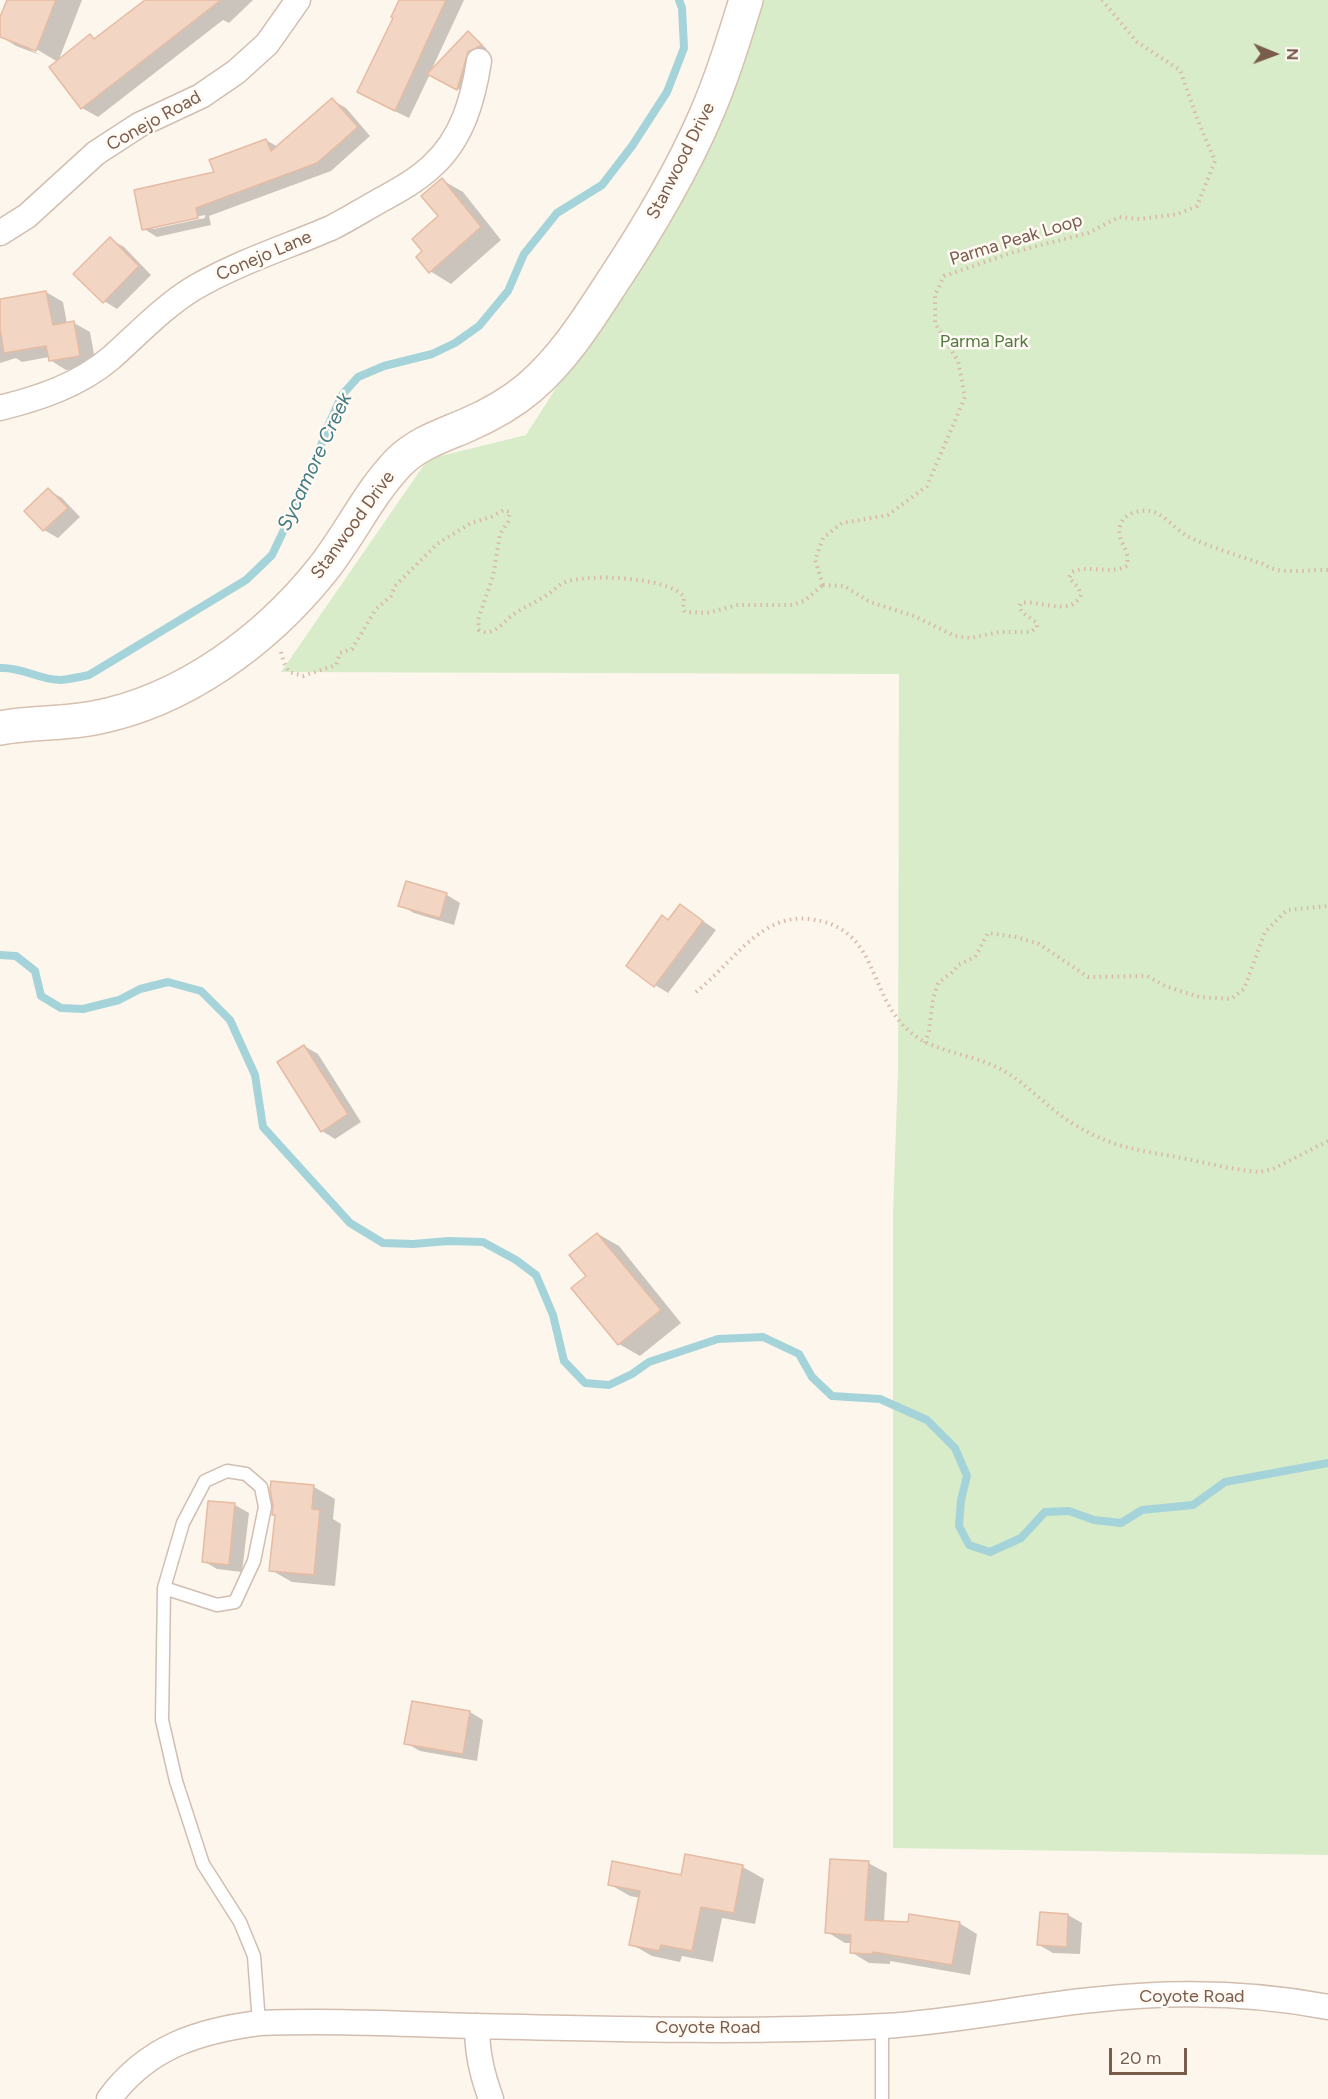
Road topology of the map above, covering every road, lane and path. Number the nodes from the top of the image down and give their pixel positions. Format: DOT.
graph roads {
  1 [pos="298,0"];
  2 [pos="746,0"];
  3 [pos="1101,0"];
  4 [pos="479,61"];
  5 [pos="0,233"];
  6 [pos="0,408"];
  7 [pos="1328,570"];
  8 [pos="824,585"];
  9 [pos="273,622"];
  10 [pos="0,728"];
  11 [pos="1328,906"];
  12 [pos="696,992"];
  13 [pos="925,1043"];
  14 [pos="1328,1141"];
  15 [pos="164,1588"];
  16 [pos="1328,2007"];
  17 [pos="259,2023"];
  18 [pos="477,2026"];
  19 [pos="882,2026"];
  20 [pos="109,2099"];
  21 [pos="491,2099"];
  22 [pos="882,2099"];
  1 -- 5 [label="street, Conejo Road"];
  2 -- 9 [label="main road, Stanwood Drive"];
  3 -- 8 [label="path, Parma Peak Loop"];
  4 -- 6 [label="street, Conejo Lane"];
  7 -- 8 [label="path"];
  8 -- 9 [label="path"];
  9 -- 10 [label="main road, Stanwood Drive"];
  11 -- 13 [label="path"];
  12 -- 13 [label="path"];
  13 -- 14 [label="path"];
  15 -- 15 [label="lane"];
  15 -- 17 [label="lane"];
  16 -- 19 [label="street, Coyote Road"];
  17 -- 18 [label="street, Coyote Road"];
  17 -- 20 [label="street, Coyote Road"];
  18 -- 19 [label="street, Coyote Road"];
  18 -- 21 [label="street"];
  19 -- 22 [label="lane"];
}
